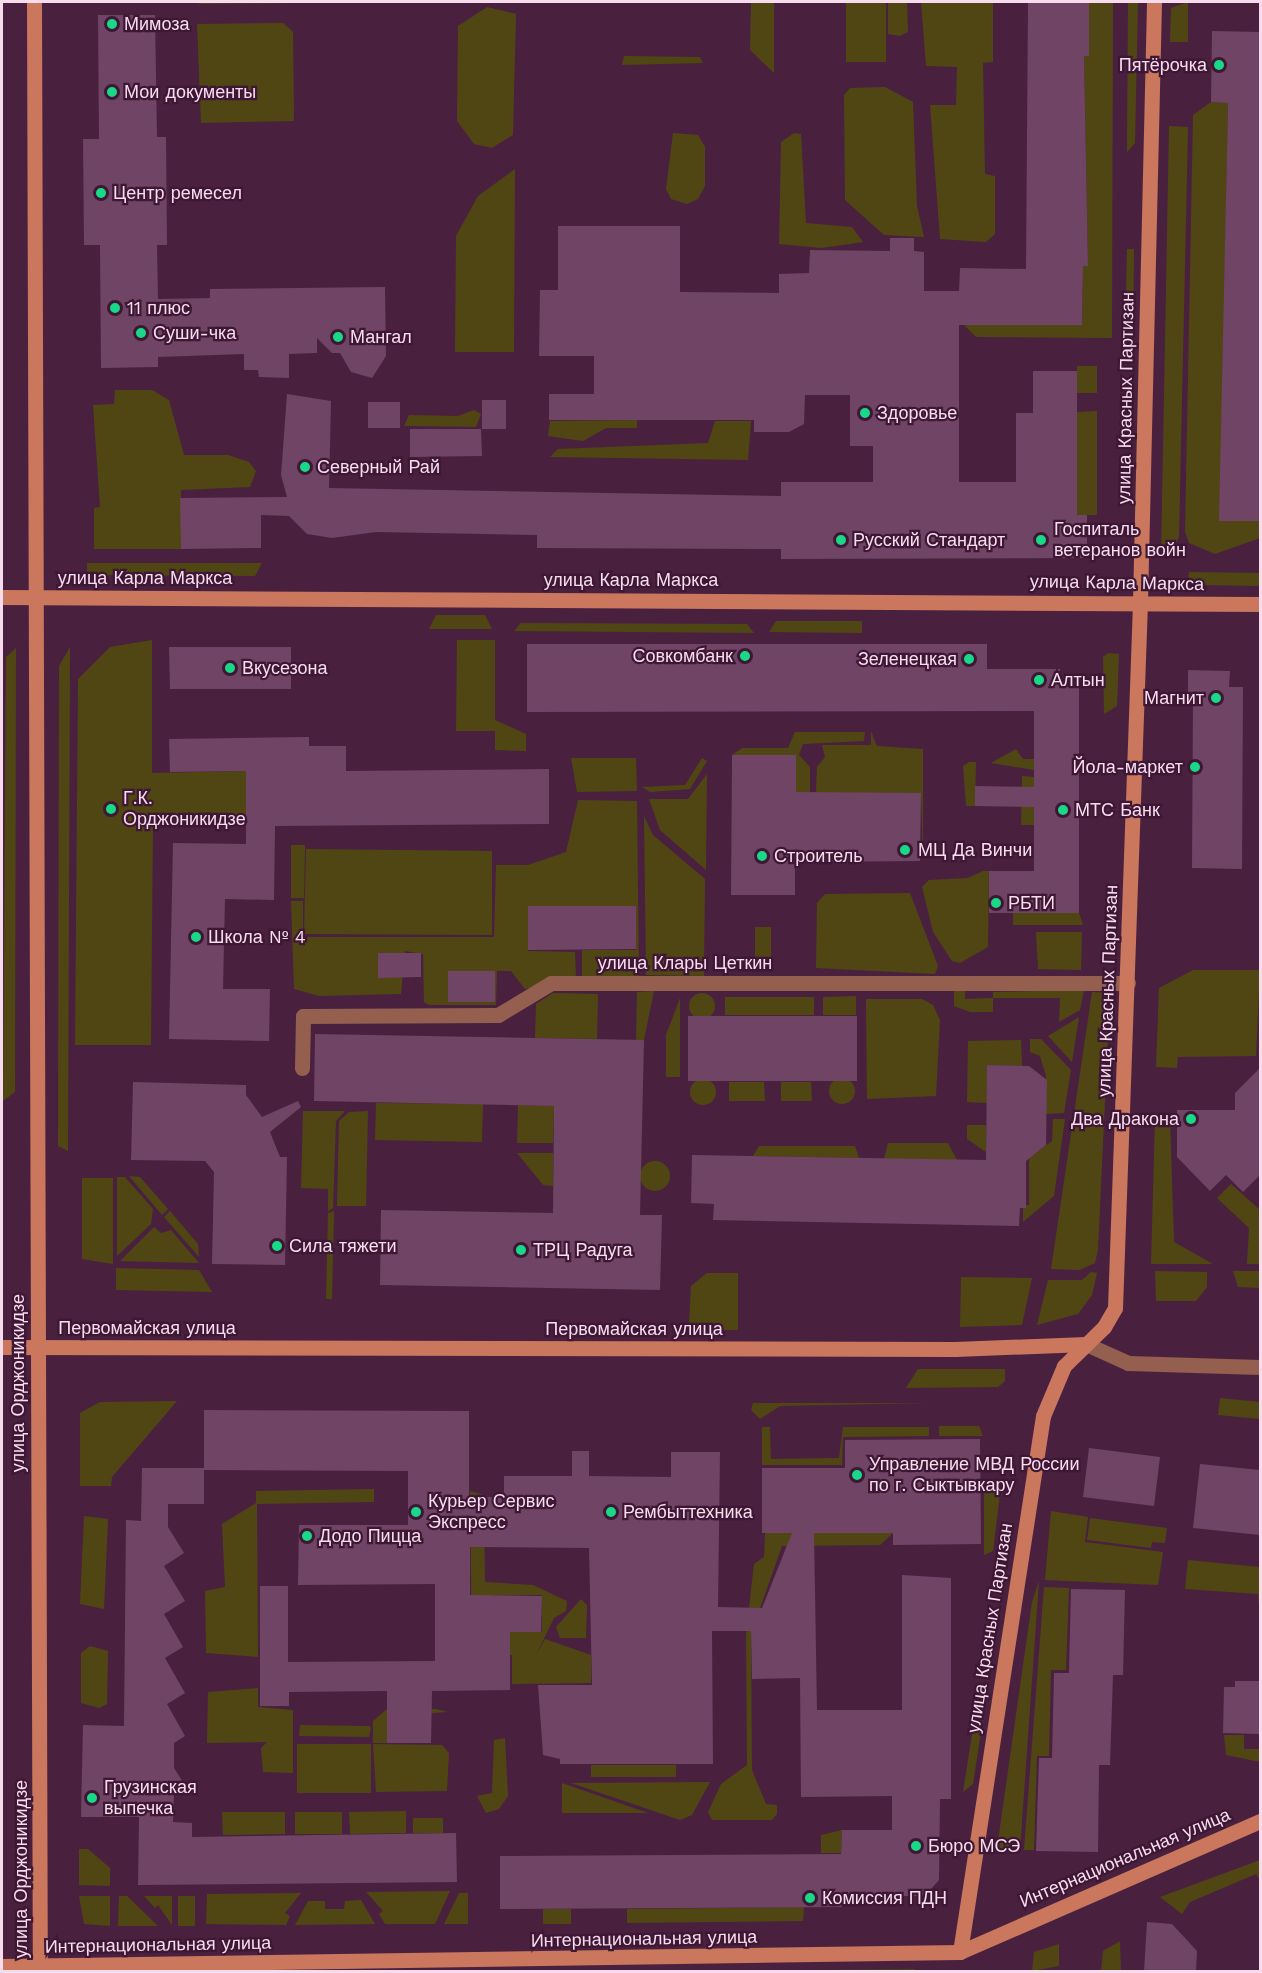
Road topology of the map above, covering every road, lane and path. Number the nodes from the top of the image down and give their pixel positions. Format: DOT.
graph roads {
  1 [pos="34,2"];
  2 [pos="1154,2"];
  3 [pos="2,597"];
  4 [pos="37,597"];
  5 [pos="1140,602"];
  6 [pos="1260,604"];
  7 [pos="1128,983"];
  8 [pos="302,1068"];
  9 [pos="1086,1344"];
  10 [pos="2,1347"];
  11 [pos="37,1347"];
  12 [pos="1260,1367"];
  13 [pos="1260,1821"];
  14 [pos="960,1952"];
  15 [pos="2,1966"];
  16 [pos="40,1969"];
  1 -- 4 [label="street, улица Орджоникидзе"];
  2 -- 5 [label="street, улица Красных Партизан"];
  3 -- 4 [label="street, улица Карла Маркса"];
  4 -- 5 [label="street, улица Карла Маркса"];
  4 -- 11 [label="street, улица Орджоникидзе"];
  5 -- 6 [label="street, улица Карла Маркса"];
  5 -- 7 [label="street, улица Красных Партизан"];
  7 -- 8 [label="street, улица Клары Цеткин"];
  7 -- 9 [label="street, улица Красных Партизан"];
  9 -- 11 [label="street, Первомайская улица"];
  9 -- 12 [label="street, Первомайская улица"];
  9 -- 14 [label="street, улица Красных Партизан"];
  10 -- 11 [label="street, Первомайская улица"];
  11 -- 16 [label="street, улица Орджоникидзе"];
  13 -- 14 [label="street, Интернациональная улица"];
  14 -- 16 [label="street, Интернациональная улица"];
  15 -- 16 [label="street, Интернациональная улица"];
}
